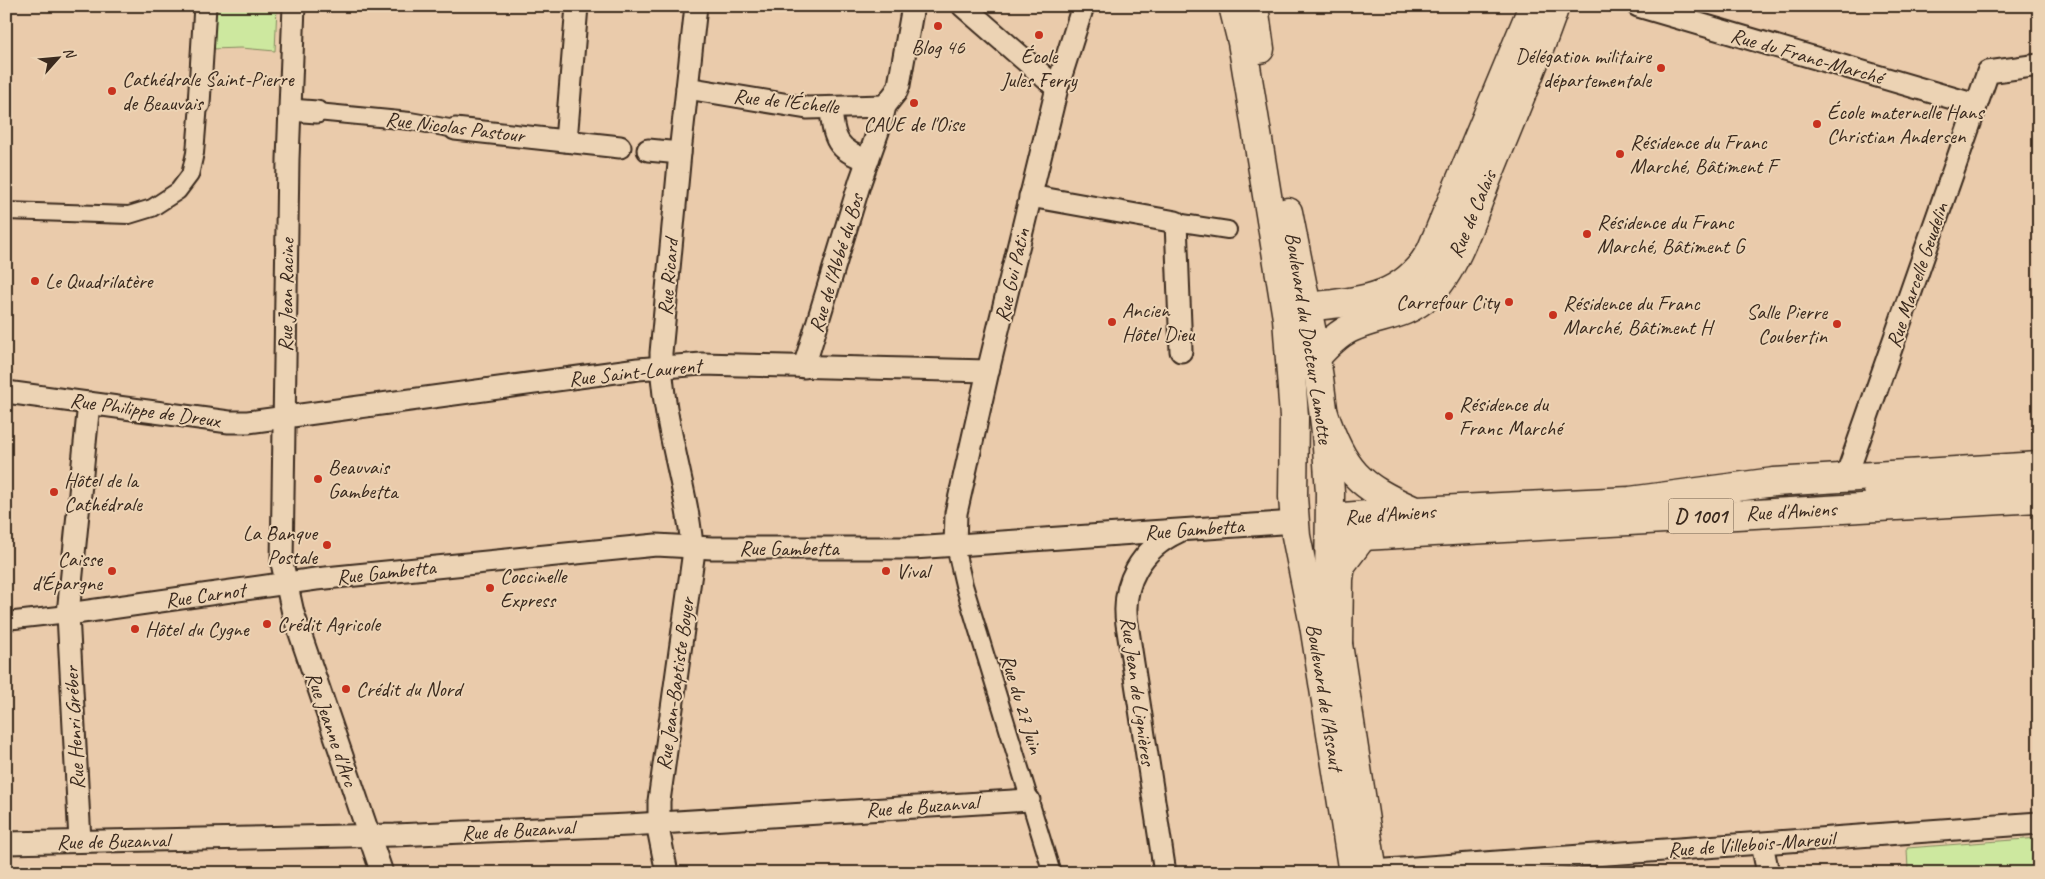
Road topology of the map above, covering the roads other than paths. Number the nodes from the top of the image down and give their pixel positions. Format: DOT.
graph roads {
  1 [pos="205,6"];
  2 [pos="294,6"];
  3 [pos="577,6"];
  4 [pos="696,6"];
  5 [pos="913,6"];
  6 [pos="963,6"];
  7 [pos="1083,6"];
  8 [pos="1233,6"];
  9 [pos="1248,6"];
  10 [pos="1254,6"];
  11 [pos="1532,6"];
  12 [pos="1554,6"];
  13 [pos="1638,6"];
  14 [pos="1262,63"];
  15 [pos="2039,65"];
  16 [pos="687,88"];
  17 [pos="1057,88"];
  18 [pos="199,104"];
  19 [pos="885,106"];
  20 [pos="1976,106"];
  21 [pos="832,108"];
  22 [pos="290,110"];
  23 [pos="317,112"];
  24 [pos="454,129"];
  25 [pos="566,140"];
  26 [pos="620,147"];
  27 [pos="648,150"];
  28 [pos="680,153"];
  29 [pos="868,160"];
  30 [pos="1030,196"];
  31 [pos="6,212"];
  32 [pos="1176,222"];
  33 [pos="1228,230"];
  34 [pos="1297,312"];
  35 [pos="1181,351"];
  36 [pos="1316,357"];
  37 [pos="804,366"];
  38 [pos="661,367"];
  39 [pos="988,370"];
  40 [pos="6,392"];
  41 [pos="88,403"];
  42 [pos="1324,414"];
  43 [pos="284,418"];
  44 [pos="2039,466"];
  45 [pos="1846,477"];
  46 [pos="2039,480"];
  47 [pos="2039,498"];
  48 [pos="1630,501"];
  49 [pos="1417,511"];
  50 [pos="1318,523"];
  51 [pos="1181,530"];
  52 [pos="1363,536"];
  53 [pos="692,546"];
  54 [pos="955,546"];
  55 [pos="285,584"];
  56 [pos="68,614"];
  57 [pos="6,621"];
  58 [pos="1338,644"];
  59 [pos="1029,800"];
  60 [pos="658,823"];
  61 [pos="2039,823"];
  62 [pos="370,836"];
  63 [pos="80,842"];
  64 [pos="6,843"];
  65 [pos="1762,844"];
  66 [pos="1366,872"];
  67 [pos="382,873"];
  68 [pos="667,873"];
  69 [pos="1052,873"];
  70 [pos="1165,873"];
  71 [pos="1768,873"];
  1 -- 18 [label="street"];
  2 -- 22 [label="street, Rue Jean Racine"];
  3 -- 25 [label="street"];
  4 -- 16 [label="street, Rue Ricard"];
  5 -- 19 [label="street, Rue de l'Abbé du Bos"];
  6 -- 17 [label="street"];
  7 -- 17 [label="street, Rue Gui Patin"];
  8 -- 34 [label="main road, Boulevard du Docteur Lamotte"];
  9 -- 14 [label="main road, Boulevard du Docteur Lamotte"];
  10 -- 14 [label="main road, Boulevard du Docteur Lamotte"];
  11 -- 34 [label="main road, Rue de Calais"];
  12 -- 36 [label="main road, Rue de Calais"];
  13 -- 20 [label="street, Rue du Franc-Marché"];
  14 -- 34 [label="main road, Boulevard du Docteur Lamotte"];
  15 -- 20 [label="street, Rue Marcelle Geudelin"];
  16 -- 21 [label="street, Rue de l'Échelle"];
  16 -- 28 [label="street, Rue Ricard"];
  17 -- 30 [label="street, Rue Gui Patin"];
  18 -- 31 [label="street"];
  19 -- 21 [label="street, Rue de l'Échelle"];
  19 -- 29 [label="street, Rue de l'Abbé du Bos"];
  20 -- 45 [label="street, Rue Marcelle Geudelin"];
  21 -- 29 [label="street"];
  22 -- 23 [label="street, Rue Nicolas Pastour"];
  22 -- 43 [label="street, Rue Jean Racine"];
  23 -- 24 [label="street, Rue Nicolas Pastour"];
  24 -- 25 [label="street, Rue Nicolas Pastour"];
  25 -- 26 [label="street, Rue Nicolas Pastour"];
  27 -- 28 [label="street"];
  28 -- 38 [label="street, Rue Ricard"];
  29 -- 37 [label="street, Rue de l'Abbé du Bos"];
  30 -- 32 [label="street"];
  30 -- 39 [label="street, Rue Gui Patin"];
  32 -- 33 [label="street"];
  32 -- 35 [label="street"];
  34 -- 36 [label="main road, Boulevard du Docteur Lamotte"];
  34 -- 50 [label="main road, Boulevard du Docteur Lamotte"];
  36 -- 42 [label="main road, Boulevard du Docteur Lamotte"];
  37 -- 38 [label="street, Rue Saint-Laurent"];
  37 -- 39 [label="street, Rue Saint-Laurent"];
  38 -- 43 [label="street, Rue Saint-Laurent"];
  38 -- 53 [label="street, Rue Ricard"];
  39 -- 54 [label="street, Rue Gui Patin"];
  40 -- 41 [label="street, Rue Philippe de Dreux"];
  41 -- 43 [label="street, Rue Philippe de Dreux"];
  41 -- 56 [label="street, Rue Henri Gréber"];
  42 -- 49 [label="main road"];
  42 -- 50 [label="main road, Boulevard du Docteur Lamotte"];
  43 -- 55 [label="street, Rue Jean Racine"];
  44 -- 45 [label="main road, Rue d'Amiens / D 1001"];
  45 -- 48 [label="main road, Rue d'Amiens / D 1001"];
  46 -- 48 [label="street, Rue d'Amiens"];
  47 -- 52 [label="main road, Rue d'Amiens / D 1001"];
  48 -- 49 [label="main road, Rue d'Amiens / D 1001"];
  49 -- 50 [label="main road, Rue d'Amiens / D 1001"];
  50 -- 51 [label="street, Rue Gambetta / D 1001"];
  50 -- 52 [label="main road, D 1001"];
  50 -- 58 [label="main road, Boulevard du Docteur Lamotte"];
  50 -- 66 [label="main road, Boulevard de l'Assaut"];
  51 -- 54 [label="street, Rue Gambetta"];
  51 -- 70 [label="street, Rue Jean de Lignières"];
  52 -- 58 [label="main road"];
  53 -- 54 [label="street, Rue Gambetta"];
  53 -- 55 [label="street, Rue Gambetta"];
  53 -- 60 [label="street, Rue Jean-Baptiste Boyer"];
  54 -- 59 [label="street, Rue du 27 Juin"];
  55 -- 56 [label="street, Rue Carnot"];
  55 -- 62 [label="street, Rue Jeanne d'Arc"];
  56 -- 57 [label="street, Rue Carnot"];
  56 -- 63 [label="street, Rue Henri Gréber"];
  58 -- 66 [label="main road, Boulevard de l'Assaut"];
  59 -- 60 [label="street, Rue de Buzanval"];
  59 -- 69 [label="street, Rue du 27 Juin"];
  60 -- 62 [label="street, Rue de Buzanval"];
  60 -- 68 [label="street, Rue Jean-Baptiste Boyer"];
  61 -- 65 [label="street, Rue de Villebois-Mareuil"];
  62 -- 63 [label="street, Rue de Buzanval"];
  62 -- 67 [label="street, Rue Jeanne d'Arc"];
  63 -- 64 [label="street, Rue de Buzanval"];
  65 -- 66 [label="street, Rue de Villebois-Mareuil"];
  65 -- 71 [label="street"];
}
